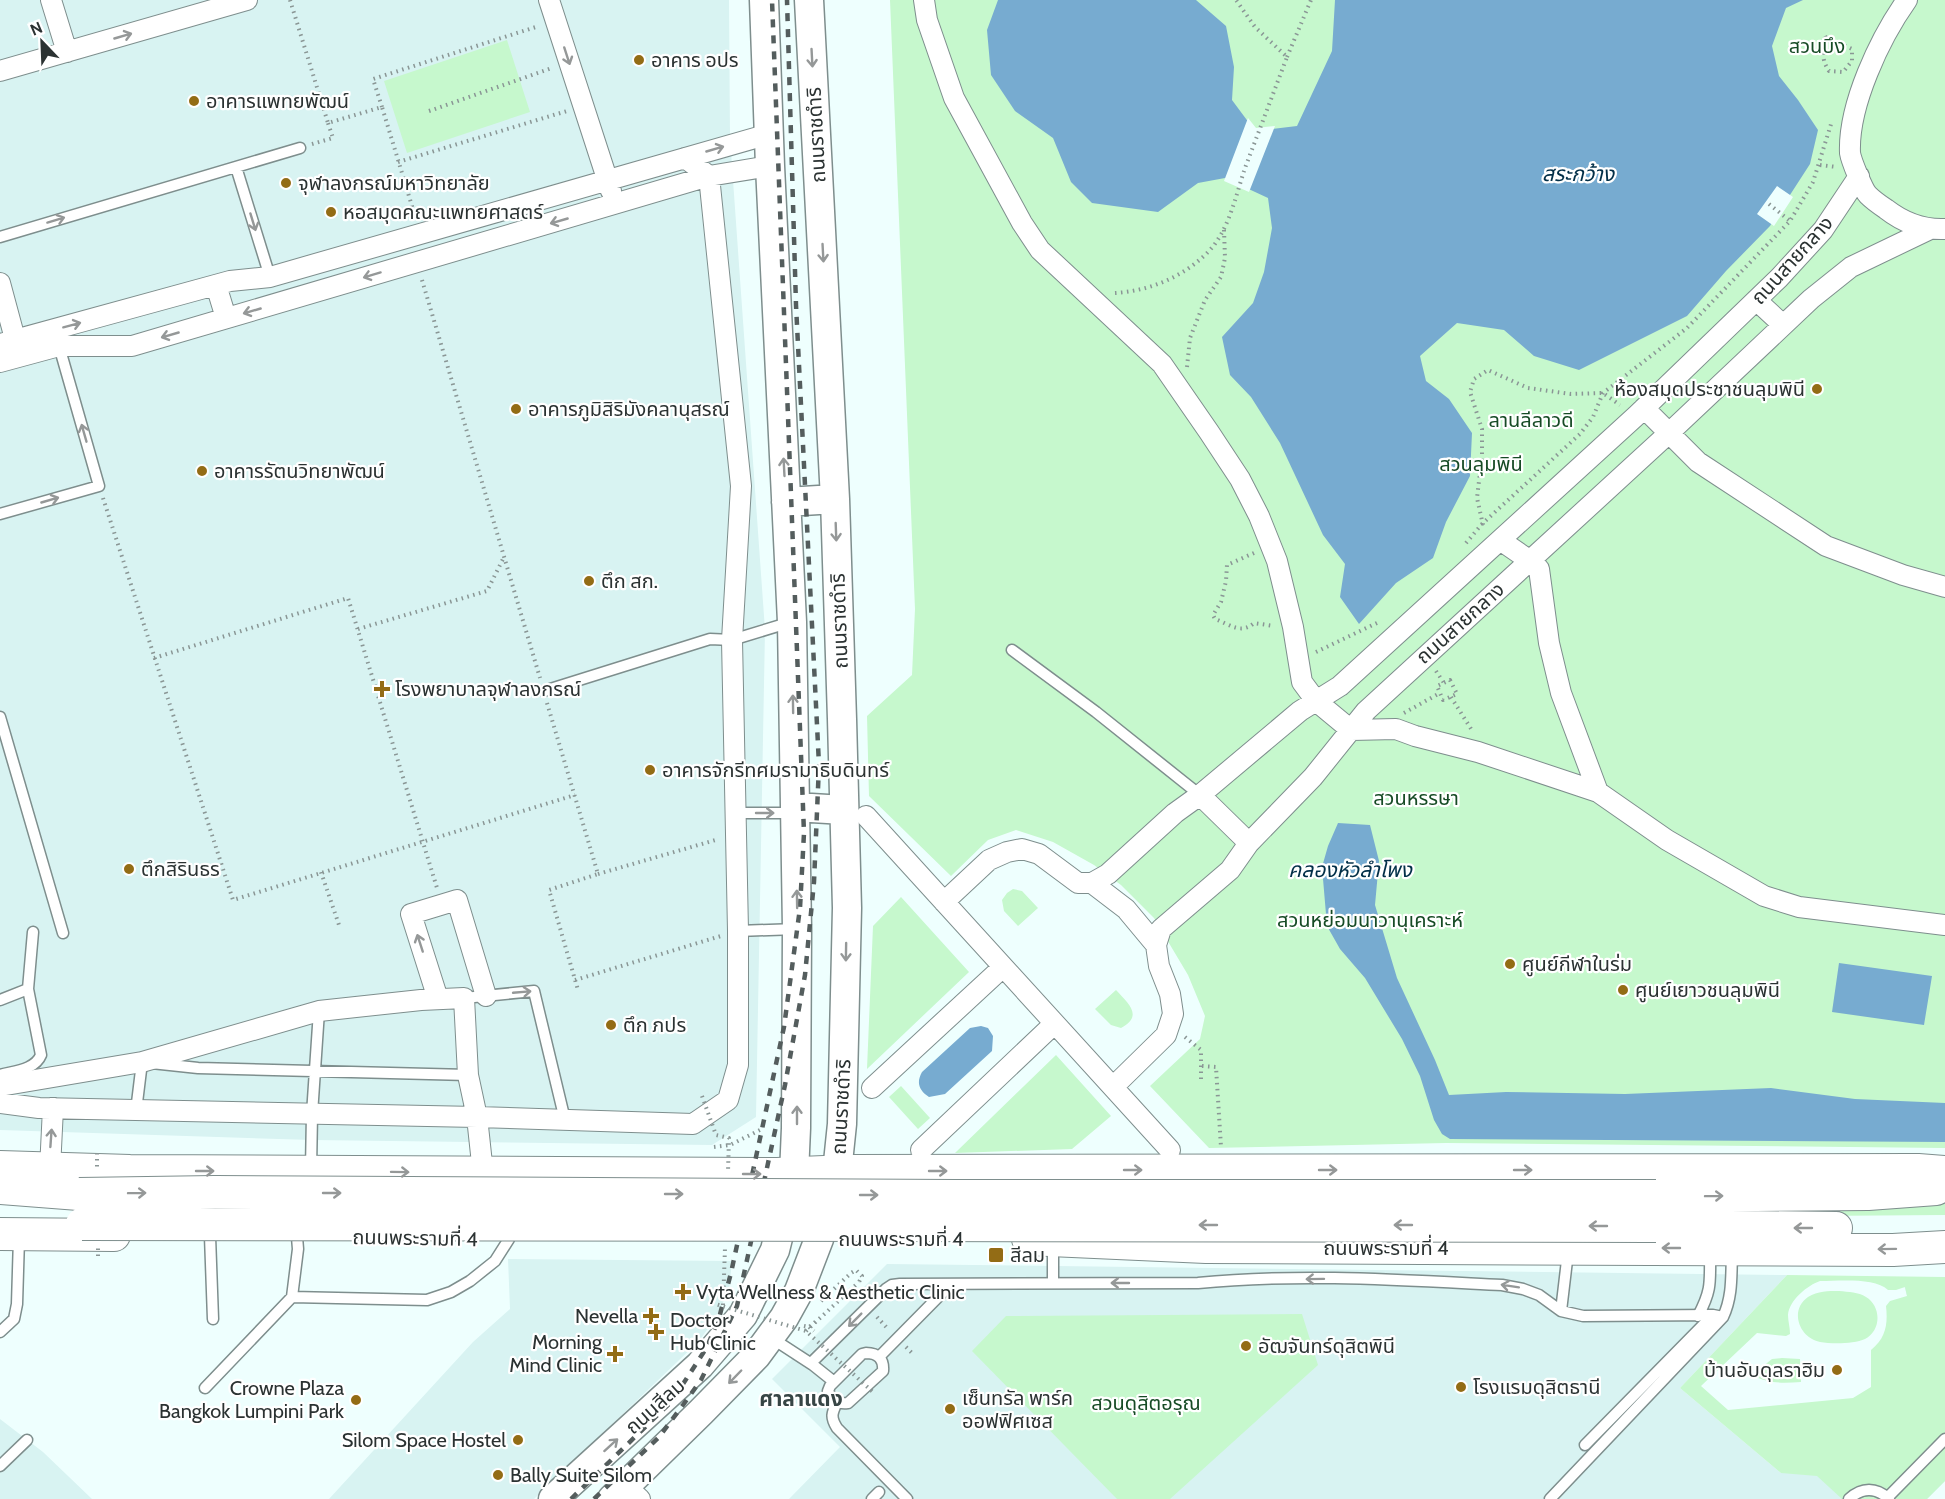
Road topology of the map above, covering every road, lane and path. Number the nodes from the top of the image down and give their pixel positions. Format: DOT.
graph roads {
  1 [pos="51,0"];
  2 [pos="247,0"];
  3 [pos="290,0"];
  4 [pos="549,0"];
  5 [pos="764,0"];
  6 [pos="809,0"];
  7 [pos="924,0"];
  8 [pos="1236,0"];
  9 [pos="1311,0"];
  10 [pos="1907,0"];
  11 [pos="556,20"];
  12 [pos="1825,36"];
  13 [pos="1831,45"];
  14 [pos="67,52"];
  15 [pos="1287,57"];
  16 [pos="1852,61"];
  17 [pos="0,71"];
  18 [pos="544,71"];
  19 [pos="1844,82"];
  20 [pos="584,106"];
  21 [pos="382,107"];
  22 [pos="429,111"];
  23 [pos="1834,112"];
  24 [pos="328,123"];
  25 [pos="769,134"];
  26 [pos="300,148"];
  27 [pos="685,158"];
  28 [pos="399,162"];
  29 [pos="770,166"];
  30 [pos="236,167"];
  31 [pos="709,176"];
  32 [pos="1859,176"];
  33 [pos="608,180"];
  34 [pos="615,204"];
  35 [pos="1769,204"];
  36 [pos="1790,221"];
  37 [pos="1224,229"];
  38 [pos="1936,230"];
  39 [pos="421,234"];
  40 [pos="0,237"];
  41 [pos="416,262"];
  42 [pos="270,277"];
  43 [pos="0,283"];
  44 [pos="216,285"];
  45 [pos="1086,295"];
  46 [pos="1756,300"];
  47 [pos="111,315"];
  48 [pos="226,318"];
  49 [pos="1783,325"];
  50 [pos="59,346"];
  51 [pos="120,346"];
  52 [pos="12,347"];
  53 [pos="0,362"];
  54 [pos="1603,393"];
  55 [pos="1188,401"];
  56 [pos="1644,408"];
  57 [pos="1669,433"];
  58 [pos="99,486"];
  59 [pos="835,499"];
  60 [pos="786,502"];
  61 [pos="0,514"];
  62 [pos="1482,524"];
  63 [pos="1500,540"];
  64 [pos="1464,545"];
  65 [pos="1271,547"];
  66 [pos="504,557"];
  67 [pos="1529,560"];
  68 [pos="1945,587"];
  69 [pos="1387,617"];
  70 [pos="792,622"];
  71 [pos="1293,627"];
  72 [pos="358,629"];
  73 [pos="732,640"];
  74 [pos="1012,650"];
  75 [pos="154,658"];
  76 [pos="1299,660"];
  77 [pos="544,691"];
  78 [pos="1440,693"];
  79 [pos="1451,697"];
  80 [pos="1316,701"];
  81 [pos="1,722"];
  82 [pos="1386,729"];
  83 [pos="1351,730"];
  84 [pos="1486,755"];
  85 [pos="1598,792"];
  86 [pos="575,795"];
  87 [pos="1200,795"];
  88 [pos="795,810"];
  89 [pos="736,813"];
  90 [pos="855,813"];
  91 [pos="737,834"];
  92 [pos="423,841"];
  93 [pos="1249,843"];
  94 [pos="321,872"];
  95 [pos="598,874"];
  96 [pos="1092,883"];
  97 [pos="944,902"];
  98 [pos="339,925"];
  99 [pos="1945,926"];
  100 [pos="797,929"];
  101 [pos="738,931"];
  102 [pos="33,932"];
  103 [pos="63,933"];
  104 [pos="1156,945"];
  105 [pos="1003,967"];
  106 [pos="575,980"];
  107 [pos="28,989"];
  108 [pos="578,990"];
  109 [pos="486,996"];
  110 [pos="464,998"];
  111 [pos="438,999"];
  112 [pos="0,1000"];
  113 [pos="319,1011"];
  114 [pos="1054,1024"];
  115 [pos="1169,1024"];
  116 [pos="141,1062"];
  117 [pos="1202,1066"];
  118 [pos="315,1071"];
  119 [pos="0,1075"];
  120 [pos="468,1075"];
  121 [pos="1201,1080"];
  122 [pos="0,1086"];
  123 [pos="1113,1087"];
  124 [pos="873,1088"];
  125 [pos="702,1096"];
  126 [pos="0,1103"];
  127 [pos="53,1108"];
  128 [pos="136,1111"];
  129 [pos="312,1114"];
  130 [pos="477,1117"];
  131 [pos="565,1120"];
  132 [pos="760,1130"];
  133 [pos="921,1150"];
  134 [pos="1170,1150"];
  135 [pos="1222,1152"];
  136 [pos="0,1167"];
  137 [pos="50,1169"];
  138 [pos="311,1170"];
  139 [pos="1280,1170"];
  140 [pos="837,1172"];
  141 [pos="1945,1172"];
  142 [pos="483,1173"];
  143 [pos="794,1173"];
  144 [pos="0,1188"];
  145 [pos="1945,1188"];
  146 [pos="79,1194"];
  147 [pos="0,1197"];
  148 [pos="1656,1211"];
  149 [pos="5,1229"];
  150 [pos="1945,1231"];
  151 [pos="210,1236"];
  152 [pos="297,1237"];
  153 [pos="510,1239"];
  154 [pos="778,1239"];
  155 [pos="819,1239"];
  156 [pos="1053,1240"];
  157 [pos="1945,1246"];
  158 [pos="1284,1248"];
  159 [pos="1568,1248"];
  160 [pos="1721,1248"];
  161 [pos="1053,1283"];
  162 [pos="951,1284"];
  163 [pos="292,1297"];
  164 [pos="712,1303"];
  165 [pos="818,1304"];
  166 [pos="867,1308"];
  167 [pos="1561,1311"];
  168 [pos="1698,1316"];
  169 [pos="1718,1316"];
  170 [pos="213,1319"];
  171 [pos="802,1319"];
  172 [pos="814,1322"];
  173 [pos="809,1327"];
  174 [pos="806,1331"];
  175 [pos="814,1331"];
  176 [pos="0,1332"];
  177 [pos="770,1337"];
  178 [pos="897,1338"];
  179 [pos="913,1353"];
  180 [pos="879,1356"];
  181 [pos="813,1365"];
  182 [pos="833,1381"];
  183 [pos="205,1388"];
  184 [pos="874,1393"];
  185 [pos="837,1402"];
  186 [pos="1945,1438"];
  187 [pos="27,1440"];
  188 [pos="1585,1445"];
  189 [pos="0,1466"];
  190 [pos="626,1495"];
  191 [pos="1888,1498"];
  192 [pos="553,1499"];
  193 [pos="907,1499"];
  194 [pos="1550,1499"];
  195 [pos="1849,1499"];
  1 -- 14 [label="street"];
  14 -- 2 [label="street, one-way"];
  3 -- 24 [label="path"];
  4 -- 11 [label="street"];
  5 -- 25 [label="main road"];
  6 -- 59 [label="main road, ถนนราชดำริ, one-way"];
  7 -- 45 [label="street"];
  8 -- 15 [label="path"];
  9 -- 15 [label="path"];
  10 -- 32 [label="street"];
  11 -- 20 [label="street, one-way"];
  11 -- 21 [label="path"];
  12 -- 13 [label="path"];
  13 -- 16 [label="path"];
  13 -- 16 [label="path"];
  14 -- 17 [label="street"];
  15 -- 37 [label="path"];
  16 -- 19 [label="path"];
  18 -- 22 [label="path"];
  20 -- 28 [label="path"];
  20 -- 33 [label="street"];
  21 -- 24 [label="path"];
  21 -- 28 [label="path"];
  23 -- 36 [label="path"];
  24 -- 26 [label="path"];
  27 -- 25 [label="street, one-way"];
  25 -- 29 [label="main road"];
  26 -- 30 [label="lane"];
  27 -- 31 [label="street"];
  27 -- 33 [label="street"];
  28 -- 39 [label="path"];
  29 -- 31 [label="street"];
  60 -- 29 [label="main road, one-way"];
  40 -- 30 [label="lane, one-way"];
  30 -- 42 [label="lane, one-way"];
  31 -- 34 [label="street"];
  31 -- 73 [label="street"];
  32 -- 38 [label="street"];
  32 -- 46 [label="street, ถนนสายกลาง"];
  33 -- 34 [label="street"];
  33 -- 39 [label="street"];
  34 -- 41 [label="street, one-way"];
  35 -- 36 [label="path"];
  36 -- 54 [label="path"];
  37 -- 45 [label="path"];
  37 -- 55 [label="path"];
  38 -- 49 [label="street, ถนนสายกลาง"];
  39 -- 42 [label="street"];
  41 -- 48 [label="street, one-way"];
  41 -- 66 [label="path"];
  42 -- 44 [label="street"];
  43 -- 52 [label="street"];
  44 -- 47 [label="street"];
  44 -- 48 [label="street"];
  45 -- 55 [label="street"];
  46 -- 49 [label="street"];
  46 -- 56 [label="street, ถนนสายกลาง"];
  47 -- 51 [label="street"];
  52 -- 47 [label="street, one-way"];
  48 -- 51 [label="street, one-way"];
  49 -- 57 [label="street, ถนนสายกลาง"];
  50 -- 51 [label="street"];
  50 -- 52 [label="street"];
  58 -- 50 [label="lane, one-way"];
  52 -- 53 [label="street"];
  54 -- 62 [label="path"];
  54 -- 62 [label="path"];
  55 -- 65 [label="street"];
  56 -- 57 [label="street"];
  56 -- 63 [label="street, ถนนสายกลาง"];
  57 -- 67 [label="street, ถนนสายกลาง"];
  57 -- 68 [label="street"];
  61 -- 58 [label="lane, one-way"];
  58 -- 75 [label="path"];
  59 -- 60 [label="main road"];
  59 -- 90 [label="main road, ถนนราชดำริ, one-way"];
  60 -- 70 [label="main road"];
  62 -- 64 [label="path"];
  63 -- 67 [label="street"];
  63 -- 80 [label="street, ถนนสายกลาง"];
  65 -- 71 [label="street"];
  65 -- 71 [label="path"];
  66 -- 72 [label="path"];
  66 -- 77 [label="path"];
  67 -- 83 [label="street, ถนนสายกลาง"];
  67 -- 85 [label="street"];
  69 -- 76 [label="path"];
  70 -- 73 [label="lane"];
  88 -- 70 [label="main road, one-way"];
  71 -- 76 [label="street"];
  72 -- 75 [label="path"];
  72 -- 92 [label="path"];
  73 -- 77 [label="lane"];
  73 -- 89 [label="street"];
  74 -- 87 [label="lane"];
  75 -- 94 [label="path"];
  76 -- 80 [label="street"];
  77 -- 86 [label="path"];
  78 -- 79 [label="path"];
  78 -- 79 [label="path"];
  78 -- 82 [label="path"];
  79 -- 84 [label="path"];
  80 -- 83 [label="street"];
  80 -- 87 [label="street, ถนนสายกลาง"];
  81 -- 103 [label="lane"];
  82 -- 83 [label="street"];
  82 -- 84 [label="street"];
  83 -- 93 [label="street, ถนนสายกลาง"];
  84 -- 85 [label="street"];
  85 -- 99 [label="street"];
  86 -- 92 [label="path"];
  86 -- 95 [label="path"];
  87 -- 93 [label="street"];
  87 -- 96 [label="street, ถนนสายกลาง"];
  89 -- 88 [label="lane, one-way"];
  88 -- 90 [label="main road"];
  100 -- 88 [label="main road, one-way"];
  89 -- 91 [label="street"];
  90 -- 97 [label="street"];
  90 -- 140 [label="main road, ถนนราชดำริ, one-way"];
  91 -- 95 [label="path"];
  91 -- 101 [label="street"];
  92 -- 94 [label="path"];
  93 -- 104 [label="street, ถนนสายกลาง"];
  94 -- 98 [label="path"];
  95 -- 106 [label="path"];
  96 -- 97 [label="street"];
  96 -- 104 [label="street"];
  97 -- 105 [label="street"];
  100 -- 101 [label="lane"];
  143 -- 100 [label="main road, one-way"];
  101 -- 106 [label="path"];
  101 -- 131 [label="street"];
  102 -- 107 [label="lane"];
  104 -- 115 [label="street"];
  105 -- 114 [label="street"];
  105 -- 124 [label="street"];
  106 -- 108 [label="path"];
  107 -- 112 [label="lane"];
  107 -- 119 [label="lane"];
  109 -- 110 [label="lane"];
  111 -- 109 [label="street, one-way"];
  109 -- 131 [label="lane, one-way"];
  110 -- 111 [label="street"];
  110 -- 120 [label="street"];
  111 -- 113 [label="street"];
  113 -- 116 [label="street"];
  113 -- 118 [label="lane"];
  114 -- 123 [label="street"];
  114 -- 133 [label="street"];
  115 -- 117 [label="path"];
  115 -- 123 [label="street"];
  116 -- 118 [label="lane"];
  116 -- 122 [label="street"];
  116 -- 128 [label="lane"];
  117 -- 121 [label="path"];
  117 -- 135 [label="path"];
  118 -- 120 [label="lane"];
  118 -- 129 [label="lane"];
  120 -- 130 [label="street"];
  123 -- 134 [label="street"];
  125 -- 132 [label="path, bridge"];
  126 -- 127 [label="street"];
  127 -- 128 [label="street"];
  137 -- 127 [label="street, one-way"];
  128 -- 129 [label="street"];
  129 -- 130 [label="street"];
  129 -- 138 [label="lane"];
  130 -- 131 [label="street"];
  130 -- 142 [label="street"];
  136 -- 137 [label="main road"];
  137 -- 138 [label="main road, one-way"];
  138 -- 142 [label="main road, one-way"];
  140 -- 139 [label="main road, one-way"];
  139 -- 141 [label="main road, one-way"];
  139 -- 158 [label="main road"];
  140 -- 143 [label="main road"];
  140 -- 155 [label="main road, ถนนราชดำริ"];
  142 -- 143 [label="main road, one-way"];
  143 -- 154 [label="main road"];
  144 -- 146 [label="main road, ถนนพระรามที่ 4"];
  148 -- 145 [label="main road, ถนนพระรามที่ 4, one-way"];
  146 -- 147 [label="main road, ถนนพระรามที่ 4"];
  146 -- 148 [label="main road, ถนนพระรามที่ 4, one-way, bridge"];
  148 -- 149 [label="main road, ถนนพระรามที่ 4, one-way, bridge"];
  150 -- 148 [label="main road, ถนนพระรามที่ 4, one-way"];
  149 -- 151 [label="main road, ถนนพระรามที่ 4"];
  149 -- 176 [label="lane"];
  151 -- 152 [label="main road, ถนนพระรามที่ 4"];
  151 -- 170 [label="lane"];
  152 -- 153 [label="main road, ถนนพระรามที่ 4"];
  152 -- 163 [label="lane"];
  153 -- 154 [label="main road, ถนนพระรามที่ 4"];
  153 -- 163 [label="lane"];
  154 -- 155 [label="main road, ถนนพระรามที่ 4"];
  192 -- 154 [label="main road, ถนนสีลม, one-way"];
  155 -- 156 [label="main road, ถนนพระรามที่ 4"];
  155 -- 177 [label="main road, ถนนสีลม"];
  156 -- 158 [label="main road, ถนนพระรามที่ 4"];
  156 -- 161 [label="lane"];
  157 -- 160 [label="main road, ถนนพระรามที่ 4, one-way"];
  158 -- 159 [label="main road, ถนนพระรามที่ 4"];
  160 -- 159 [label="main road, ถนนพระรามที่ 4, one-way"];
  159 -- 167 [label="lane"];
  160 -- 168 [label="lane"];
  160 -- 169 [label="lane"];
  161 -- 162 [label="lane"];
  167 -- 161 [label="lane, one-way"];
  162 -- 166 [label="lane"];
  162 -- 178 [label="lane"];
  163 -- 183 [label="lane"];
  164 -- 174 [label="path, bridge"];
  165 -- 174 [label="path, bridge"];
  166 -- 178 [label="path"];
  166 -- 181 [label="lane, one-way"];
  167 -- 168 [label="lane"];
  168 -- 169 [label="lane"];
  169 -- 188 [label="lane"];
  169 -- 194 [label="lane"];
  171 -- 173 [label="path"];
  172 -- 173 [label="path"];
  173 -- 175 [label="path"];
  174 -- 184 [label="path, bridge"];
  177 -- 181 [label="lane"];
  177 -- 190 [label="main road, ถนนสีลม, one-way"];
  178 -- 179 [label="path"];
  178 -- 180 [label="lane"];
  180 -- 182 [label="lane"];
  180 -- 185 [label="lane"];
  181 -- 182 [label="lane"];
  182 -- 185 [label="lane"];
  185 -- 193 [label="lane"];
  186 -- 191 [label="lane"];
  187 -- 189 [label="lane"];
  191 -- 195 [label="lane"];
}
